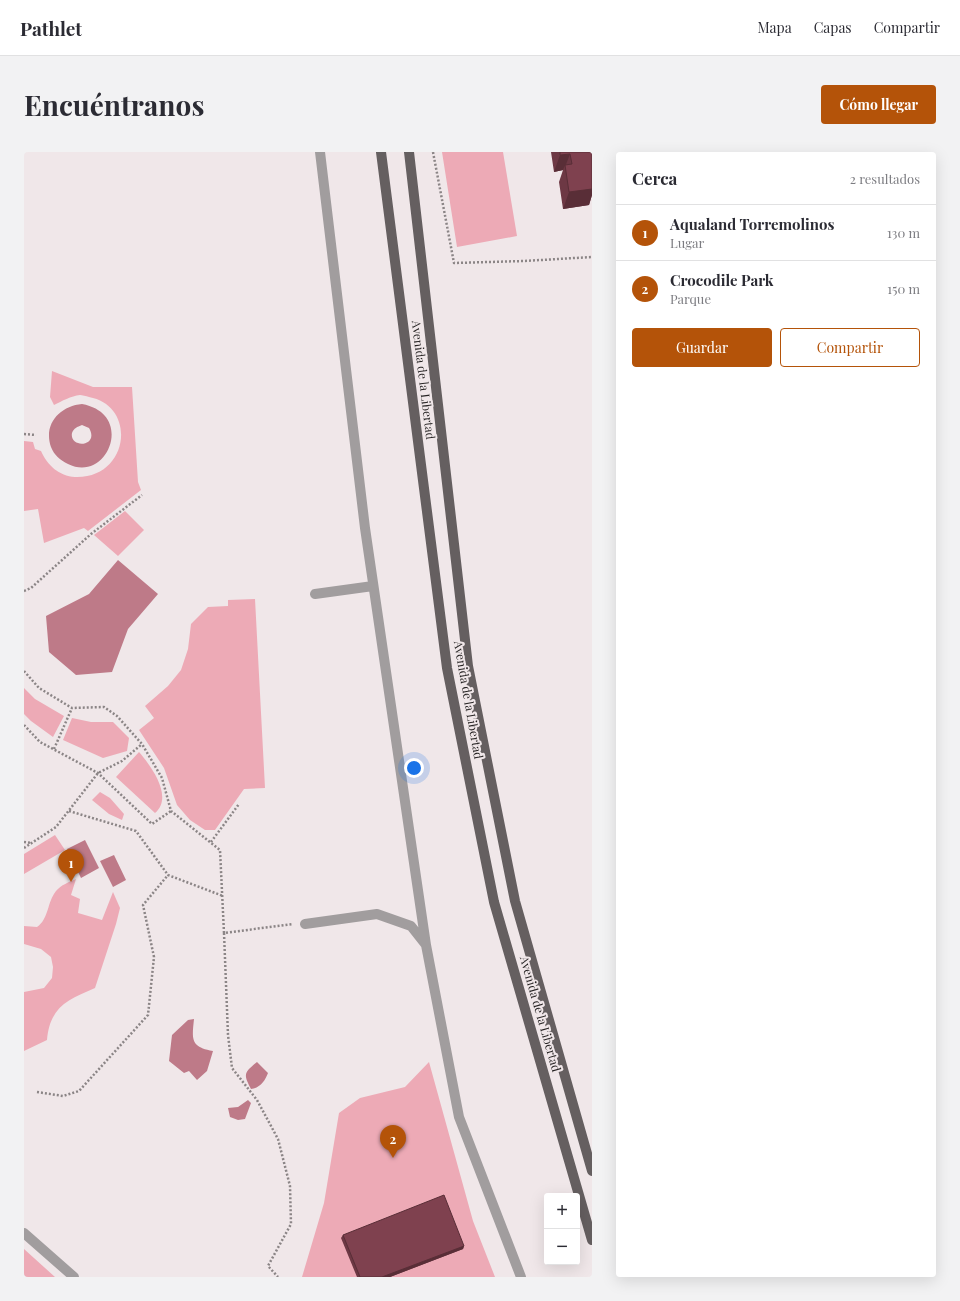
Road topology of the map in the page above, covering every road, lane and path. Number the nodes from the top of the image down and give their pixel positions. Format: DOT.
graph roads {
  1 [pos="320,152"];
  2 [pos="381,152"];
  3 [pos="409,152"];
  4 [pos="433,152"];
  5 [pos="592,257"];
  6 [pos="24,434"];
  7 [pos="36,435"];
  8 [pos="142,495"];
  9 [pos="373,586"];
  10 [pos="24,592"];
  11 [pos="315,594"];
  12 [pos="24,671"];
  13 [pos="72,708"];
  14 [pos="24,725"];
  15 [pos="142,744"];
  16 [pos="54,749"];
  17 [pos="98,773"];
  18 [pos="240,804"];
  19 [pos="68,811"];
  20 [pos="171,811"];
  21 [pos="24,842"];
  22 [pos="211,842"];
  23 [pos="32,843"];
  24 [pos="24,848"];
  25 [pos="168,875"];
  26 [pos="222,896"];
  27 [pos="288,924"];
  28 [pos="305,924"];
  29 [pos="224,934"];
  30 [pos="426,945"];
  31 [pos="37,1092"];
  32 [pos="592,1171"];
  33 [pos="24,1233"];
  34 [pos="592,1240"];
  35 [pos="74,1277"];
  36 [pos="278,1277"];
  37 [pos="521,1277"];
  1 -- 9 [label="street"];
  2 -- 34 [label="main road, Avenida de la Libertad"];
  3 -- 32 [label="main road, Avenida de la Libertad"];
  4 -- 5 [label="path"];
  6 -- 7 [label="path"];
  8 -- 10 [label="path"];
  9 -- 11 [label="street"];
  9 -- 30 [label="street"];
  12 -- 13 [label="path"];
  13 -- 15 [label="path"];
  13 -- 16 [label="path"];
  14 -- 16 [label="path"];
  15 -- 17 [label="path"];
  15 -- 20 [label="path"];
  16 -- 17 [label="path"];
  17 -- 19 [label="path"];
  17 -- 20 [label="path"];
  18 -- 22 [label="path"];
  19 -- 23 [label="path"];
  19 -- 25 [label="path"];
  20 -- 22 [label="path"];
  21 -- 23 [label="path"];
  22 -- 26 [label="path"];
  23 -- 24 [label="path"];
  25 -- 26 [label="path"];
  25 -- 31 [label="path"];
  26 -- 29 [label="path"];
  27 -- 29 [label="path"];
  28 -- 30 [label="street"];
  29 -- 36 [label="path"];
  30 -- 37 [label="street"];
  33 -- 35 [label="street"];
}
